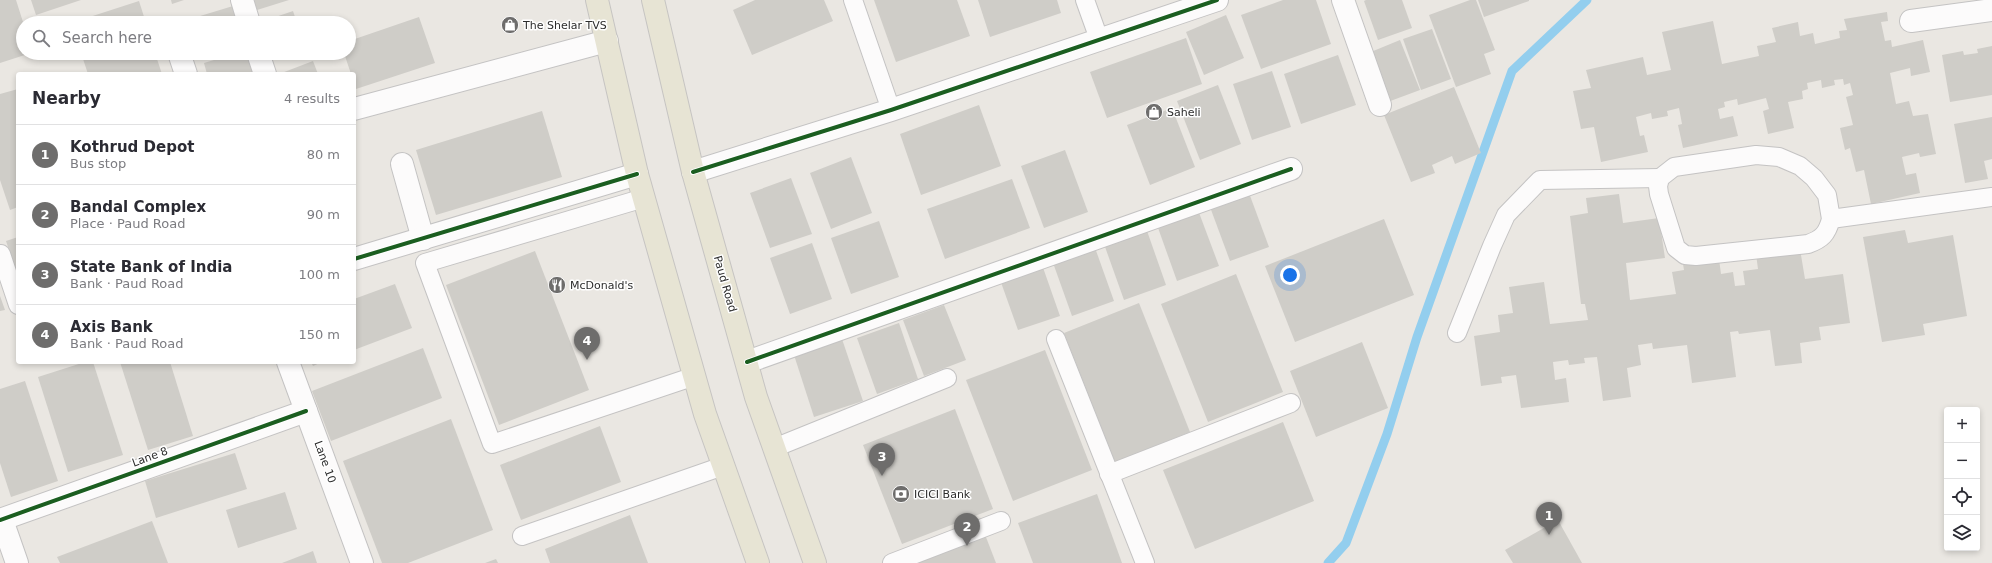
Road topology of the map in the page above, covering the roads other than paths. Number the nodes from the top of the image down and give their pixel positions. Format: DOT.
graph roads {
  1 [pos="242,0"];
  2 [pos="597,0"];
  3 [pos="653,0"];
  4 [pos="853,0"];
  5 [pos="1085,0"];
  6 [pos="1218,0"];
  7 [pos="1343,0"];
  8 [pos="1992,10"];
  9 [pos="247,16"];
  10 [pos="1911,21"];
  11 [pos="1099,39"];
  12 [pos="607,41"];
  13 [pos="181,60"];
  14 [pos="260,60"];
  15 [pos="185,72"];
  16 [pos="264,72"];
  17 [pos="1380,105"];
  18 [pos="356,108"];
  19 [pos="891,110"];
  20 [pos="402,164"];
  21 [pos="1291,169"];
  22 [pos="693,172"];
  23 [pos="636,174"];
  24 [pos="1660,178"];
  25 [pos="1992,197"];
  26 [pos="644,198"];
  27 [pos="1831,219"];
  28 [pos="423,239"];
  29 [pos="1,254"];
  30 [pos="356,259"];
  31 [pos="16,299"];
  32 [pos="1458,333"];
  33 [pos="1056,339"];
  34 [pos="747,362"];
  35 [pos="289,364"];
  36 [pos="695,376"];
  37 [pos="946,378"];
  38 [pos="1291,404"];
  39 [pos="306,411"];
  40 [pos="774,448"];
  41 [pos="723,466"];
  42 [pos="1109,474"];
  43 [pos="1,518"];
  44 [pos="1001,521"];
  45 [pos="522,536"];
  46 [pos="17,563"];
  47 [pos="362,563"];
  48 [pos="758,563"];
  49 [pos="815,563"];
  50 [pos="892,563"];
  51 [pos="1145,563"];
  1 -- 9 [label="street"];
  2 -- 12 [label="main road"];
  3 -- 22 [label="main road, Paud Road"];
  4 -- 19 [label="lane"];
  5 -- 11 [label="lane"];
  6 -- 11 [label="street"];
  7 -- 17 [label="street"];
  8 -- 10 [label="street"];
  11 -- 19 [label="street"];
  12 -- 18 [label="street"];
  12 -- 23 [label="main road"];
  13 -- 15 [label="street"];
  14 -- 16 [label="street"];
  19 -- 22 [label="street"];
  20 -- 28 [label="street"];
  21 -- 34 [label="street"];
  22 -- 34 [label="main road, Paud Road"];
  23 -- 26 [label="main road"];
  23 -- 28 [label="street"];
  24 -- 27 [label="lane"];
  24 -- 27 [label="lane"];
  24 -- 32 [label="lane"];
  25 -- 27 [label="lane"];
  26 -- 36 [label="main road"];
  26 -- 36 [label="lane"];
  28 -- 30 [label="street"];
  29 -- 31 [label="lane"];
  33 -- 42 [label="lane"];
  34 -- 40 [label="main road, Paud Road"];
  35 -- 39 [label="street, Lane 10"];
  36 -- 41 [label="main road"];
  37 -- 40 [label="lane"];
  38 -- 42 [label="lane"];
  39 -- 43 [label="street, Lane 8"];
  39 -- 47 [label="street, Lane 10"];
  40 -- 49 [label="main road, Paud Road"];
  41 -- 45 [label="lane"];
  41 -- 48 [label="main road"];
  42 -- 51 [label="lane"];
  43 -- 46 [label="street"];
  44 -- 50 [label="lane"];
}
